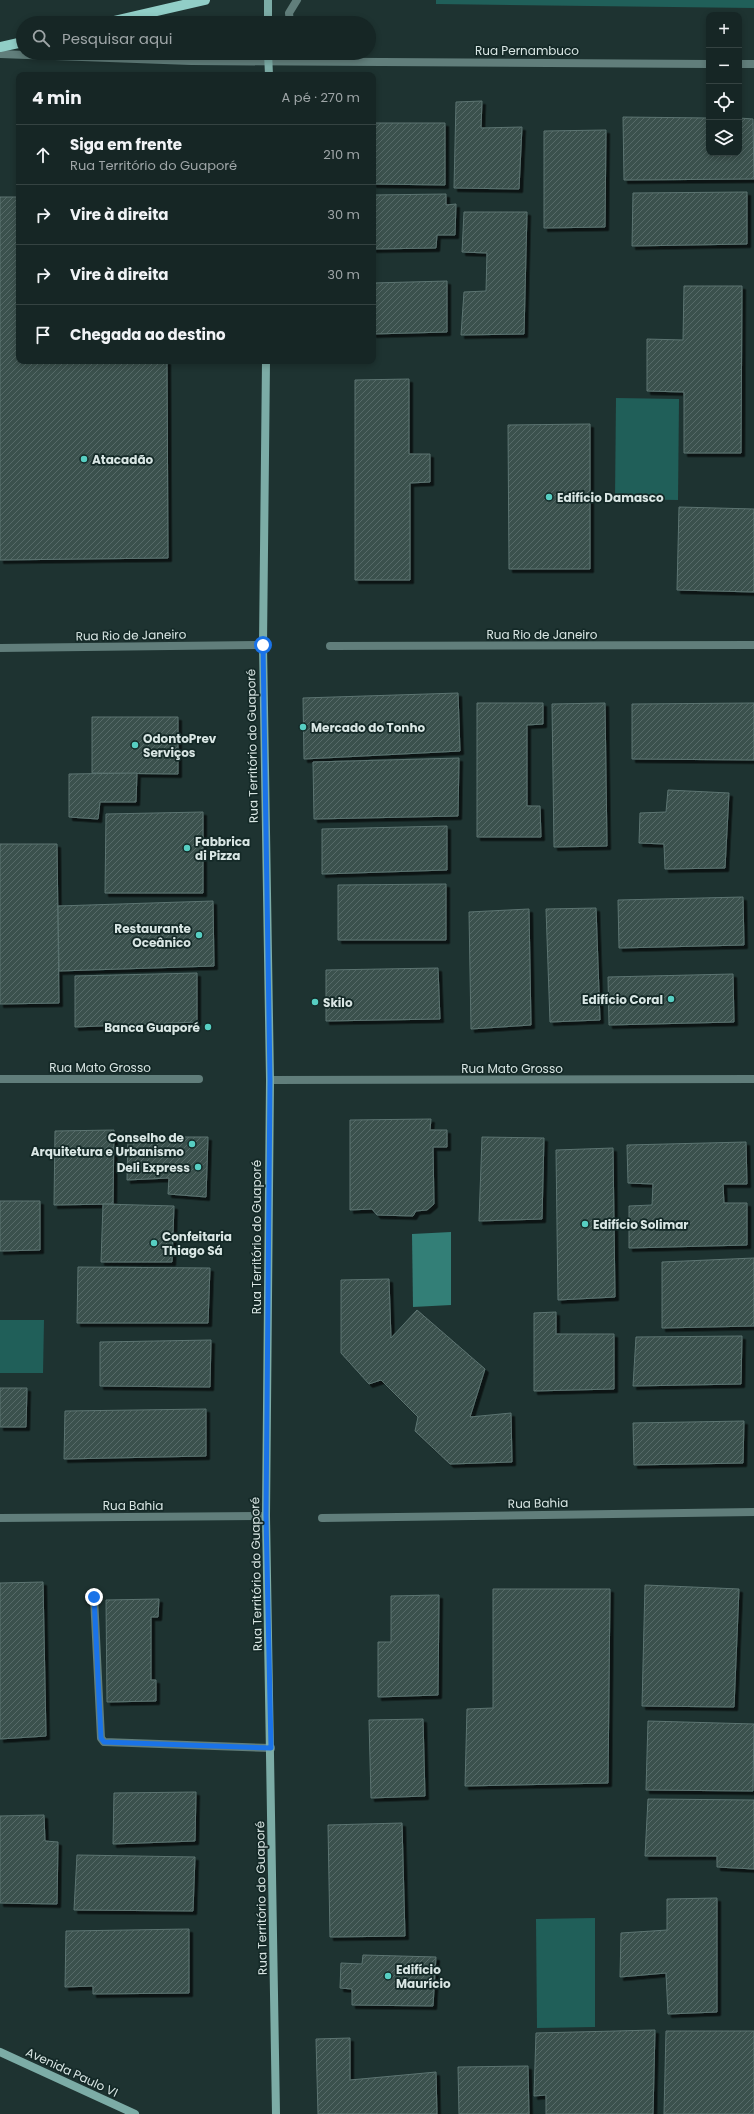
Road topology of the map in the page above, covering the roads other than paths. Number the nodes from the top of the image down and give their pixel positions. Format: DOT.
graph roads {
  1 [pos="205,0"];
  2 [pos="268,0"];
  3 [pos="297,0"];
  4 [pos="135,16"];
  5 [pos="268,16"];
  6 [pos="289,16"];
  7 [pos="16,44"];
  8 [pos="0,47"];
  9 [pos="0,54"];
  10 [pos="16,55"];
  11 [pos="164,60"];
  12 [pos="210,60"];
  13 [pos="269,60"];
  14 [pos="326,60"];
  15 [pos="342,60"];
  16 [pos="345,61"];
  17 [pos="706,64"];
  18 [pos="742,64"];
  19 [pos="754,64"];
  20 [pos="268,72"];
  21 [pos="266,364"];
  22 [pos="263,645"];
  23 [pos="754,645"];
  24 [pos="330,646"];
  25 [pos="0,648"];
  26 [pos="0,1079"];
  27 [pos="199,1079"];
  28 [pos="754,1079"];
  29 [pos="270,1080"];
  30 [pos="754,1512"];
  31 [pos="266,1516"];
  32 [pos="0,1518"];
  33 [pos="322,1518"];
  34 [pos="94,1597"];
  35 [pos="271,1748"];
  36 [pos="0,2052"];
  37 [pos="135,2114"];
  38 [pos="276,2114"];
  1 -- 4 [label="main road"];
  2 -- 5 [label="street"];
  3 -- 6 [label="street"];
  7 -- 8 [label="main road"];
  9 -- 10 [label="street, Rua Pernambuco"];
  11 -- 12 [label="street, Rua Pernambuco"];
  13 -- 20 [label="street"];
  14 -- 16 [label="street, Rua Pernambuco"];
  15 -- 16 [label="street, Rua Pernambuco"];
  16 -- 17 [label="street, Rua Pernambuco"];
  18 -- 19 [label="street"];
  21 -- 22 [label="street, Rua Território do Guaporé"];
  22 -- 25 [label="street, Rua Rio de Janeiro"];
  22 -- 29 [label="street, Rua Território do Guaporé"];
  23 -- 24 [label="street, Rua Rio de Janeiro"];
  26 -- 27 [label="street, Rua Mato Grosso"];
  28 -- 29 [label="street, Rua Mato Grosso"];
  29 -- 31 [label="street, Rua Território do Guaporé"];
  30 -- 33 [label="street, Rua Bahia"];
  31 -- 32 [label="street, Rua Bahia"];
  31 -- 35 [label="street, Rua Território do Guaporé"];
  34 -- 35 [label="street"];
  35 -- 38 [label="street, Rua Território do Guaporé"];
  36 -- 37 [label="street, Avenida Paulo VI"];
}
